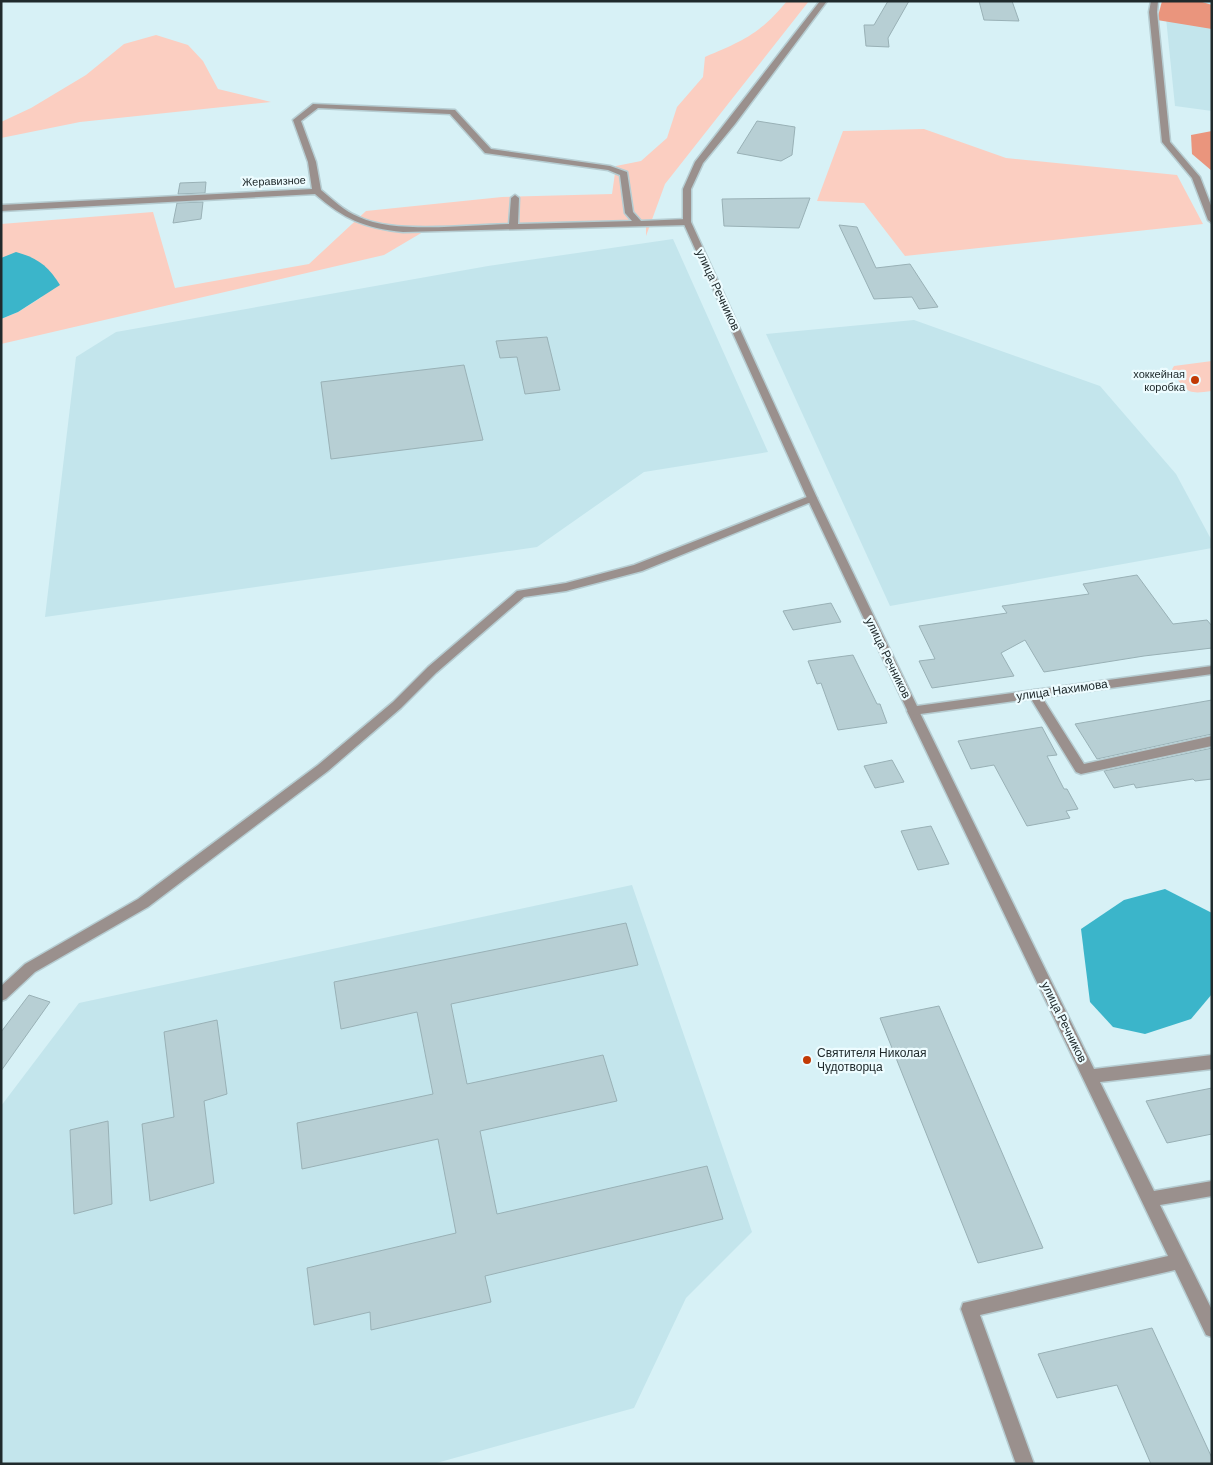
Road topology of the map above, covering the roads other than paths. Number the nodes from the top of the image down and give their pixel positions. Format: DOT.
graph roads {
  1 [pos="824,1"];
  2 [pos="1155,1"];
  3 [pos="316,191"];
  4 [pos="515,198"];
  5 [pos="1,208"];
  6 [pos="1212,220"];
  7 [pos="687,222"];
  8 [pos="638,224"];
  9 [pos="513,227"];
  10 [pos="812,498"];
  11 [pos="1212,670"];
  12 [pos="1034,694"];
  13 [pos="913,711"];
  14 [pos="1212,741"];
  15 [pos="1,995"];
  16 [pos="1212,1062"];
  17 [pos="1090,1076"];
  18 [pos="1212,1188"];
  19 [pos="1148,1200"];
  20 [pos="1179,1260"];
  21 [pos="1212,1329"];
  22 [pos="1025,1464"];
  1 -- 7 [label="street, улица Речников"];
  2 -- 6 [label="street"];
  3 -- 5 [label="street, Жеравизное"];
  3 -- 8 [label="street"];
  3 -- 9 [label="street, Жеравизное"];
  4 -- 9 [label="street"];
  7 -- 8 [label="street, Жеравизное"];
  7 -- 10 [label="street, улица Речников"];
  8 -- 9 [label="street, Жеравизное"];
  10 -- 13 [label="street, улица Речников"];
  10 -- 15 [label="street"];
  11 -- 12 [label="street, улица Нахимова"];
  12 -- 13 [label="street, улица Нахимова"];
  12 -- 14 [label="street"];
  13 -- 17 [label="street, улица Речников"];
  16 -- 17 [label="street"];
  17 -- 19 [label="street, улица Речников"];
  18 -- 19 [label="street"];
  19 -- 20 [label="street, улица Речников"];
  20 -- 21 [label="street, улица Речников"];
  20 -- 22 [label="street"];
}
